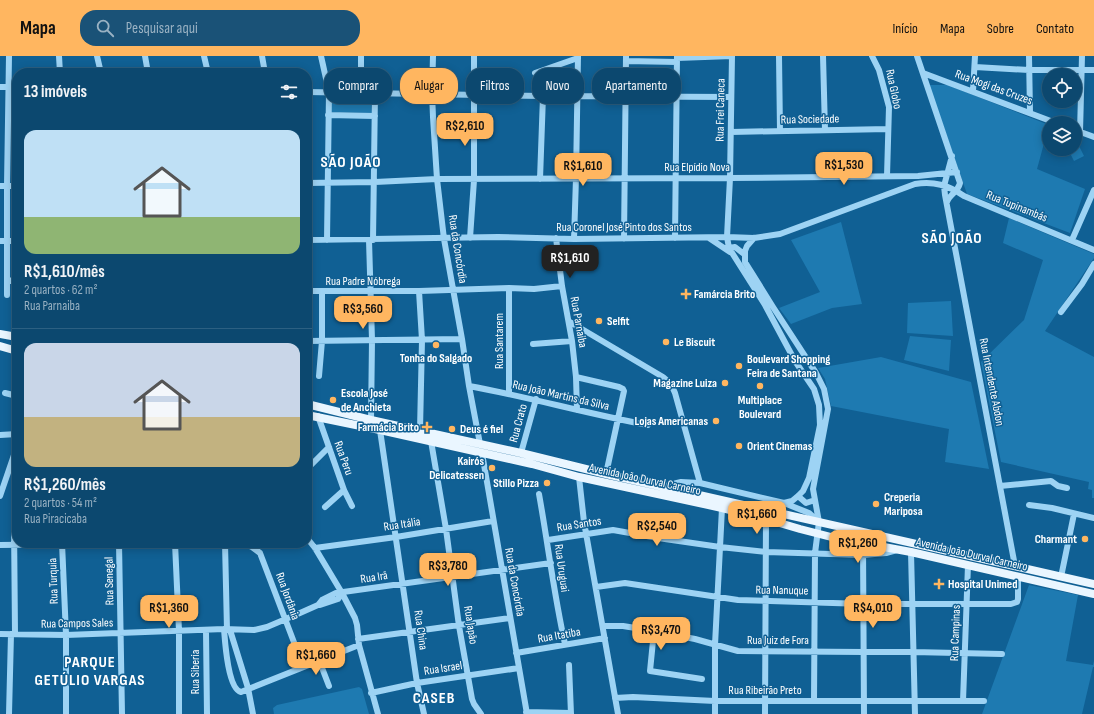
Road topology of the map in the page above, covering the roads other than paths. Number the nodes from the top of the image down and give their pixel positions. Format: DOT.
graph roads {
  1 [pos="9,56"];
  2 [pos="59,56"];
  3 [pos="97,56"];
  4 [pos="145,56"];
  5 [pos="204,56"];
  6 [pos="262,56"];
  7 [pos="321,56"];
  8 [pos="361,56"];
  9 [pos="433,56"];
  10 [pos="474,56"];
  11 [pos="732,56"];
  12 [pos="779,56"];
  13 [pos="823,56"];
  14 [pos="872,56"];
  15 [pos="917,56"];
  16 [pos="975,56"];
  17 [pos="1029,56"];
  18 [pos="1082,56"];
  19 [pos="578,57"];
  20 [pos="626,59"];
  21 [pos="677,59"];
  22 [pos="975,67"];
  23 [pos="60,68"];
  24 [pos="100,68"];
  25 [pos="147,68"];
  26 [pos="207,68"];
  27 [pos="264,68"];
  28 [pos="361,68"];
  29 [pos="433,68"];
  30 [pos="474,68"];
  31 [pos="548,68"];
  32 [pos="578,68"];
  33 [pos="1082,68"];
  34 [pos="324,70"];
  35 [pos="1029,70"];
  36 [pos="1042,70"];
  37 [pos="1082,70"];
  38 [pos="1094,70"];
  39 [pos="923,73"];
  40 [pos="0,87"];
  41 [pos="8,87"];
  42 [pos="12,87"];
  43 [pos="973,91"];
  44 [pos="312,92"];
  45 [pos="324,92"];
  46 [pos="681,97"];
  47 [pos="731,97"];
  48 [pos="328,104"];
  49 [pos="375,104"];
  50 [pos="433,104"];
  51 [pos="474,104"];
  52 [pos="543,104"];
  53 [pos="577,104"];
  54 [pos="626,104"];
  55 [pos="677,104"];
  56 [pos="1030,112"];
  57 [pos="328,115"];
  58 [pos="375,116"];
  59 [pos="1042,117"];
  60 [pos="888,129"];
  61 [pos="825,130"];
  62 [pos="780,131"];
  63 [pos="731,132"];
  64 [pos="1082,133"];
  65 [pos="1094,137"];
  66 [pos="952,156"];
  67 [pos="957,172"];
  68 [pos="946,174"];
  69 [pos="887,176"];
  70 [pos="576,178"];
  71 [pos="675,178"];
  72 [pos="730,178"];
  73 [pos="437,179"];
  74 [pos="540,179"];
  75 [pos="624,179"];
  76 [pos="474,180"];
  77 [pos="375,182"];
  78 [pos="932,182"];
  79 [pos="312,183"];
  80 [pos="328,183"];
  81 [pos="3,186"];
  82 [pos="944,186"];
  83 [pos="1094,190"];
  84 [pos="956,191"];
  85 [pos="947,202"];
  86 [pos="728,237"];
  87 [pos="470,238"];
  88 [pos="556,238"];
  89 [pos="675,238"];
  90 [pos="709,238"];
  91 [pos="754,238"];
  92 [pos="444,239"];
  93 [pos="574,239"];
  94 [pos="624,239"];
  95 [pos="312,240"];
  96 [pos="327,240"];
  97 [pos="371,240"];
  98 [pos="1072,240"];
  99 [pos="3,241"];
  100 [pos="730,250"];
  101 [pos="1094,250"];
  102 [pos="744,254"];
  103 [pos="1094,264"];
  104 [pos="8,280"];
  105 [pos="12,281"];
  106 [pos="562,286"];
  107 [pos="509,288"];
  108 [pos="453,290"];
  109 [pos="312,291"];
  110 [pos="322,292"];
  111 [pos="370,292"];
  112 [pos="419,292"];
  113 [pos="7,295"];
  114 [pos="1060,312"];
  115 [pos="570,322"];
  116 [pos="0,334"];
  117 [pos="12,337"];
  118 [pos="462,339"];
  119 [pos="372,340"];
  120 [pos="422,340"];
  121 [pos="312,341"];
  122 [pos="322,341"];
  123 [pos="572,341"];
  124 [pos="533,344"];
  125 [pos="803,354"];
  126 [pos="794,359"];
  127 [pos="319,376"];
  128 [pos="576,377"];
  129 [pos="469,386"];
  130 [pos="5,393"];
  131 [pos="509,394"];
  132 [pos="12,395"];
  133 [pos="536,399"];
  134 [pos="312,405"];
  135 [pos="577,410"];
  136 [pos="312,415"];
  137 [pos="318,416"];
  138 [pos="617,419"];
  139 [pos="371,420"];
  140 [pos="648,425"];
  141 [pos="380,430"];
  142 [pos="420,430"];
  143 [pos="12,434"];
  144 [pos="0,435"];
  145 [pos="431,441"];
  146 [pos="480,444"];
  147 [pos="329,447"];
  148 [pos="482,453"];
  149 [pos="521,453"];
  150 [pos="312,464"];
  151 [pos="12,465"];
  152 [pos="606,474"];
  153 [pos="579,477"];
  154 [pos="700,483"];
  155 [pos="665,486"];
  156 [pos="1000,486"];
  157 [pos="1067,488"];
  158 [pos="344,490"];
  159 [pos="539,494"];
  160 [pos="0,496"];
  161 [pos="798,496"];
  162 [pos="815,500"];
  163 [pos="784,503"];
  164 [pos="1029,505"];
  165 [pos="352,506"];
  166 [pos="325,507"];
  167 [pos="722,508"];
  168 [pos="1074,514"];
  169 [pos="1094,518"];
  170 [pos="766,519"];
  171 [pos="493,521"];
  172 [pos="819,522"];
  173 [pos="446,529"];
  174 [pos="587,533"];
  175 [pos="816,534"];
  176 [pos="396,537"];
  177 [pos="548,540"];
  178 [pos="312,544"];
  179 [pos="863,544"];
  180 [pos="0,545"];
  181 [pos="12,545"];
  182 [pos="720,547"];
  183 [pos="14,548"];
  184 [pos="62,548"];
  185 [pos="119,548"];
  186 [pos="175,548"];
  187 [pos="225,548"];
  188 [pos="253,548"];
  189 [pos="315,548"];
  190 [pos="257,550"];
  191 [pos="899,550"];
  192 [pos="766,552"];
  193 [pos="911,552"];
  194 [pos="815,553"];
  195 [pos="863,555"];
  196 [pos="551,563"];
  197 [pos="968,565"];
  198 [pos="1015,566"];
  199 [pos="502,571"];
  200 [pos="453,577"];
  201 [pos="1018,577"];
  202 [pos="1061,577"];
  203 [pos="404,584"];
  204 [pos="1094,584"];
  205 [pos="596,587"];
  206 [pos="342,593"];
  207 [pos="1094,594"];
  208 [pos="718,598"];
  209 [pos="766,601"];
  210 [pos="815,602"];
  211 [pos="912,603"];
  212 [pos="864,604"];
  213 [pos="966,604"];
  214 [pos="510,618"];
  215 [pos="285,619"];
  216 [pos="460,626"];
  217 [pos="603,626"];
  218 [pos="227,630"];
  219 [pos="178,631"];
  220 [pos="206,631"];
  221 [pos="654,631"];
  222 [pos="121,633"];
  223 [pos="410,633"];
  224 [pos="0,634"];
  225 [pos="13,634"];
  226 [pos="66,635"];
  227 [pos="605,638"];
  228 [pos="359,642"];
  229 [pos="565,644"];
  230 [pos="715,645"];
  231 [pos="765,651"];
  232 [pos="814,651"];
  233 [pos="864,652"];
  234 [pos="913,652"];
  235 [pos="516,653"];
  236 [pos="965,654"];
  237 [pos="1002,654"];
  238 [pos="320,660"];
  239 [pos="569,665"];
  240 [pos="303,666"];
  241 [pos="519,668"];
  242 [pos="468,675"];
  243 [pos="702,679"];
  244 [pos="417,683"];
  245 [pos="329,686"];
  246 [pos="248,688"];
  247 [pos="371,693"];
  248 [pos="615,698"];
  249 [pos="715,701"];
  250 [pos="765,701"];
  251 [pos="814,701"];
  252 [pos="864,701"];
  253 [pos="915,701"];
  254 [pos="963,701"];
  255 [pos="984,701"];
  256 [pos="526,713"];
  257 [pos="9,714"];
  258 [pos="66,714"];
  259 [pos="122,714"];
  260 [pos="179,714"];
  261 [pos="207,714"];
  262 [pos="253,714"];
  263 [pos="378,714"];
  264 [pos="424,714"];
  265 [pos="481,714"];
  266 [pos="571,714"];
  267 [pos="618,714"];
  268 [pos="715,714"];
  269 [pos="765,714"];
  270 [pos="864,714"];
  271 [pos="915,714"];
  1 -- 41 [label="street"];
  2 -- 23 [label="street"];
  3 -- 24 [label="street"];
  4 -- 25 [label="street"];
  5 -- 26 [label="street"];
  6 -- 27 [label="street"];
  7 -- 34 [label="street"];
  8 -- 28 [label="street"];
  9 -- 29 [label="street, Rua da Concórdia"];
  10 -- 30 [label="street"];
  11 -- 21 [label="street"];
  11 -- 47 [label="street, Rua Frei Caneca"];
  12 -- 62 [label="street"];
  13 -- 61 [label="street"];
  14 -- 60 [label="street, Rua Globo"];
  15 -- 39 [label="street"];
  16 -- 22 [label="street"];
  17 -- 35 [label="street"];
  18 -- 33 [label="street"];
  19 -- 31 [label="street"];
  19 -- 32 [label="street"];
  20 -- 21 [label="street"];
  22 -- 35 [label="street"];
  22 -- 43 [label="street"];
  35 -- 36 [label="street"];
  35 -- 56 [label="street"];
  37 -- 38 [label="street"];
  39 -- 43 [label="street, Rua Mogi das Cruzes"];
  39 -- 66 [label="street"];
  40 -- 41 [label="street"];
  41 -- 42 [label="street"];
  41 -- 81 [label="street"];
  43 -- 56 [label="street, Rua Mogi das Cruzes"];
  44 -- 45 [label="street"];
  46 -- 47 [label="street"];
  47 -- 63 [label="street, Rua Frei Caneca"];
  48 -- 57 [label="street"];
  49 -- 58 [label="street"];
  50 -- 73 [label="street, Rua da Concórdia"];
  51 -- 76 [label="street"];
  52 -- 74 [label="street"];
  53 -- 70 [label="street"];
  54 -- 75 [label="street"];
  55 -- 71 [label="street"];
  56 -- 59 [label="street, Rua Mogi das Cruzes"];
  57 -- 58 [label="street"];
  57 -- 80 [label="street"];
  58 -- 77 [label="street"];
  60 -- 61 [label="street, Rua Sociedade"];
  60 -- 69 [label="street, Rua Globo"];
  61 -- 62 [label="street, Rua Sociedade"];
  62 -- 63 [label="street, Rua Sociedade"];
  63 -- 72 [label="street, Rua Frei Caneca"];
  64 -- 65 [label="street"];
  66 -- 67 [label="street"];
  66 -- 68 [label="street"];
  67 -- 68 [label="street, Rua Elpídio Nova"];
  67 -- 84 [label="street"];
  68 -- 69 [label="street, Rua Elpídio Nova"];
  68 -- 82 [label="street"];
  69 -- 72 [label="street, Rua Elpídio Nova"];
  70 -- 74 [label="street, Rua Elpídio Nova"];
  70 -- 75 [label="street, Rua Elpídio Nova"];
  70 -- 93 [label="street"];
  71 -- 72 [label="street, Rua Elpídio Nova"];
  71 -- 75 [label="street, Rua Elpídio Nova"];
  71 -- 89 [label="street"];
  72 -- 86 [label="street, Rua Frei Caneca"];
  73 -- 76 [label="street, Rua Elpídio Nova"];
  73 -- 77 [label="street, Rua Elpídio Nova"];
  73 -- 92 [label="street, Rua da Concórdia"];
  74 -- 76 [label="street, Rua Elpídio Nova"];
  75 -- 94 [label="street"];
  76 -- 87 [label="street"];
  77 -- 80 [label="street, Rua Elpídio Nova"];
  77 -- 97 [label="street"];
  78 -- 82 [label="street, Rua Tupinambás"];
  78 -- 91 [label="street, Rua Coronel José Pinto dos Santos"];
  79 -- 80 [label="street, Rua Elpídio Nova"];
  80 -- 96 [label="street"];
  81 -- 99 [label="street"];
  82 -- 84 [label="street, Rua Tupinambás"];
  82 -- 85 [label="street, Rua Intendente Abdon"];
  83 -- 98 [label="street"];
  84 -- 85 [label="street"];
  84 -- 98 [label="street, Rua Tupinambás"];
  85 -- 156 [label="street, Rua Intendente Abdon"];
  86 -- 90 [label="street, Rua Coronel José Pinto dos Santos"];
  86 -- 91 [label="street, Rua Coronel José Pinto dos Santos"];
  86 -- 100 [label="street, Rua Frei Caneca"];
  87 -- 88 [label="street, Rua Coronel José Pinto dos Santos"];
  87 -- 92 [label="street, Rua Coronel José Pinto dos Santos"];
  88 -- 93 [label="street, Rua Coronel José Pinto dos Santos"];
  88 -- 106 [label="street, Rua Parnaiba"];
  89 -- 90 [label="street, Rua Coronel José Pinto dos Santos"];
  89 -- 94 [label="street, Rua Coronel José Pinto dos Santos"];
  90 -- 100 [label="street"];
  91 -- 102 [label="street"];
  92 -- 97 [label="street, Rua Coronel José Pinto dos Santos"];
  92 -- 108 [label="street, Rua da Concórdia"];
  93 -- 94 [label="street, Rua Coronel José Pinto dos Santos"];
  95 -- 96 [label="street, Rua Coronel José Pinto dos Santos"];
  96 -- 97 [label="street, Rua Coronel José Pinto dos Santos"];
  97 -- 111 [label="street"];
  98 -- 101 [label="street, Rua Tupinambás"];
  99 -- 104 [label="street"];
  100 -- 102 [label="street"];
  100 -- 126 [label="street"];
  102 -- 125 [label="street"];
  103 -- 114 [label="street"];
  104 -- 105 [label="street"];
  104 -- 113 [label="street"];
  106 -- 107 [label="street, Rua Padre Nóbrega"];
  106 -- 115 [label="street, Rua Parnaiba"];
  107 -- 108 [label="street, Rua Padre Nóbrega"];
  107 -- 131 [label="street, Rua Santarem"];
  108 -- 112 [label="street, Rua Padre Nóbrega"];
  108 -- 118 [label="street, Rua da Concórdia"];
  109 -- 110 [label="street, Rua Padre Nóbrega"];
  110 -- 111 [label="street, Rua Padre Nóbrega"];
  110 -- 122 [label="street"];
  111 -- 112 [label="street, Rua Padre Nóbrega"];
  111 -- 119 [label="street"];
  112 -- 120 [label="street"];
  115 -- 123 [label="street, Rua Parnaiba"];
  115 -- 154 [label="street"];
  116 -- 117 [label="main road"];
  118 -- 120 [label="street"];
  118 -- 129 [label="street, Rua da Concórdia"];
  119 -- 120 [label="street"];
  119 -- 122 [label="street"];
  119 -- 139 [label="street"];
  120 -- 142 [label="street"];
  121 -- 122 [label="street"];
  122 -- 127 [label="street"];
  123 -- 124 [label="street"];
  123 -- 128 [label="street, Rua Parnaiba"];
  125 -- 126 [label="street"];
  125 -- 162 [label="street"];
  126 -- 161 [label="street"];
  128 -- 135 [label="street, Rua Parnaiba"];
  128 -- 138 [label="street"];
  129 -- 131 [label="street, Rua João Martins da Silva"];
  129 -- 146 [label="street, Rua da Concórdia"];
  130 -- 132 [label="street"];
  131 -- 133 [label="street, Rua João Martins da Silva"];
  133 -- 135 [label="street, Rua João Martins da Silva"];
  133 -- 149 [label="street, Rua Crato"];
  134 -- 139 [label="main road, Avenida João Durval Carneiro"];
  135 -- 138 [label="street, Rua João Martins da Silva"];
  136 -- 137 [label="main road, Avenida João Durval Carneiro"];
  137 -- 141 [label="main road, Avenida João Durval Carneiro"];
  137 -- 147 [label="street, Rua Peru"];
  138 -- 140 [label="street, Rua João Martins da Silva"];
  138 -- 152 [label="street"];
  139 -- 142 [label="main road, Avenida João Durval Carneiro"];
  141 -- 145 [label="main road, Avenida João Durval Carneiro"];
  141 -- 176 [label="street, Rua China"];
  142 -- 146 [label="main road, Avenida João Durval Carneiro"];
  143 -- 144 [label="street"];
  145 -- 148 [label="main road, Avenida João Durval Carneiro"];
  145 -- 173 [label="street, Rua Japão"];
  146 -- 149 [label="main road, Avenida João Durval Carneiro"];
  147 -- 150 [label="street"];
  147 -- 158 [label="street, Rua Peru"];
  148 -- 153 [label="main road, Avenida João Durval Carneiro"];
  148 -- 171 [label="street, Rua da Concórdia"];
  149 -- 152 [label="main road, Avenida João Durval Carneiro"];
  151 -- 160 [label="street"];
  152 -- 155 [label="main road, Avenida João Durval Carneiro"];
  153 -- 167 [label="main road, Avenida João Durval Carneiro"];
  153 -- 174 [label="street"];
  154 -- 155 [label="street"];
  154 -- 163 [label="street"];
  155 -- 172 [label="main road, Avenida João Durval Carneiro"];
  156 -- 157 [label="street"];
  156 -- 198 [label="street, Rua Intendente Abdon"];
  158 -- 165 [label="street, Rua Peru"];
  158 -- 166 [label="street"];
  159 -- 177 [label="street, Rua Uruguai"];
  161 -- 162 [label="street"];
  161 -- 163 [label="street"];
  162 -- 172 [label="street"];
  163 -- 172 [label="street"];
  164 -- 168 [label="street"];
  167 -- 170 [label="main road, Avenida João Durval Carneiro"];
  167 -- 182 [label="street"];
  168 -- 169 [label="street"];
  168 -- 202 [label="street"];
  170 -- 175 [label="main road, Avenida João Durval Carneiro"];
  170 -- 192 [label="street"];
  171 -- 173 [label="street, Rua Itália"];
  171 -- 199 [label="street, Rua da Concórdia"];
  172 -- 175 [label="street"];
  172 -- 198 [label="main road, Avenida João Durval Carneiro"];
  173 -- 176 [label="street, Rua Itália"];
  173 -- 200 [label="street, Rua Japão"];
  174 -- 177 [label="street, Rua Santos"];
  174 -- 182 [label="street, Rua Santos"];
  174 -- 205 [label="street"];
  175 -- 179 [label="main road, Avenida João Durval Carneiro"];
  175 -- 194 [label="street"];
  176 -- 189 [label="street, Rua Itália"];
  176 -- 203 [label="street, Rua China"];
  177 -- 196 [label="street, Rua Uruguai"];
  178 -- 189 [label="street"];
  179 -- 191 [label="main road, Avenida João Durval Carneiro"];
  179 -- 195 [label="street"];
  180 -- 181 [label="street"];
  182 -- 192 [label="street, Rua Santos"];
  182 -- 208 [label="street"];
  183 -- 225 [label="street"];
  184 -- 226 [label="street, Rua Turquia"];
  185 -- 222 [label="street, Rua Senegal"];
  186 -- 219 [label="street"];
  187 -- 218 [label="street"];
  188 -- 190 [label="street"];
  189 -- 206 [label="street"];
  190 -- 215 [label="street, Rua Jordânia"];
  191 -- 193 [label="main road, Avenida João Durval Carneiro"];
  191 -- 195 [label="street, Rua Santos"];
  192 -- 194 [label="street, Rua Santos"];
  192 -- 209 [label="street"];
  193 -- 197 [label="main road, Avenida João Durval Carneiro"];
  193 -- 211 [label="street"];
  194 -- 195 [label="street, Rua Santos"];
  194 -- 210 [label="street"];
  195 -- 212 [label="street"];
  196 -- 199 [label="street, Rua Irã"];
  196 -- 229 [label="street, Rua Uruguai"];
  197 -- 201 [label="main road, Avenida João Durval Carneiro"];
  197 -- 213 [label="street, Rua Campinas"];
  198 -- 202 [label="main road, Avenida João Durval Carneiro"];
  199 -- 200 [label="street, Rua Irã"];
  199 -- 214 [label="street, Rua da Concórdia"];
  200 -- 203 [label="street, Rua Irã"];
  200 -- 216 [label="street, Rua Japão"];
  201 -- 207 [label="main road, Avenida João Durval Carneiro"];
  201 -- 213 [label="street, Rua Nanuque"];
  202 -- 204 [label="main road, Avenida João Durval Carneiro"];
  203 -- 206 [label="street, Rua Irã"];
  203 -- 223 [label="street, Rua China"];
  205 -- 208 [label="street, Rua Nanuque"];
  205 -- 217 [label="street"];
  206 -- 215 [label="street, Rua Irã"];
  206 -- 228 [label="street"];
  208 -- 209 [label="street, Rua Nanuque"];
  208 -- 230 [label="street"];
  209 -- 210 [label="street, Rua Nanuque"];
  209 -- 231 [label="street"];
  210 -- 212 [label="street, Rua Nanuque"];
  210 -- 232 [label="street"];
  211 -- 212 [label="street, Rua Nanuque"];
  211 -- 213 [label="street, Rua Nanuque"];
  211 -- 234 [label="street"];
  212 -- 233 [label="street"];
  213 -- 236 [label="street, Rua Campinas"];
  214 -- 216 [label="street"];
  214 -- 235 [label="street, Rua da Concórdia"];
  215 -- 218 [label="street, Rua Irã"];
  215 -- 240 [label="street, Rua Jordânia"];
  216 -- 223 [label="street"];
  216 -- 242 [label="street, Rua Japão"];
  217 -- 221 [label="street, Rua Juiz de Fora"];
  217 -- 227 [label="street"];
  218 -- 220 [label="street, Rua Irã"];
  218 -- 246 [label="street"];
  218 -- 246 [label="street"];
  219 -- 220 [label="street, Rua Irã"];
  219 -- 222 [label="street, Rua Campos Sales"];
  219 -- 260 [label="street"];
  220 -- 261 [label="street, Rua Siberia"];
  221 -- 230 [label="street, Rua Juiz de Fora"];
  221 -- 243 [label="street"];
  222 -- 226 [label="street, Rua Campos Sales"];
  222 -- 259 [label="street, Rua Senegal"];
  223 -- 228 [label="street"];
  223 -- 244 [label="street, Rua China"];
  224 -- 225 [label="street, Rua Campos Sales"];
  225 -- 226 [label="street, Rua Campos Sales"];
  225 -- 257 [label="street"];
  226 -- 258 [label="street, Rua Turquia"];
  227 -- 229 [label="street, Rua Itatiba"];
  227 -- 248 [label="street"];
  228 -- 238 [label="street"];
  228 -- 247 [label="street"];
  229 -- 235 [label="street, Rua Itatiba"];
  230 -- 231 [label="street, Rua Juiz de Fora"];
  230 -- 249 [label="street"];
  231 -- 232 [label="street, Rua Juiz de Fora"];
  231 -- 250 [label="street"];
  232 -- 233 [label="street, Rua Juiz de Fora"];
  232 -- 251 [label="street"];
  233 -- 234 [label="street, Rua Juiz de Fora"];
  233 -- 252 [label="street"];
  234 -- 236 [label="street, Rua Juiz de Fora"];
  234 -- 253 [label="street"];
  235 -- 241 [label="street, Rua da Concórdia"];
  236 -- 237 [label="street, Rua Juiz de Fora"];
  236 -- 254 [label="street, Rua Campinas"];
  238 -- 240 [label="street"];
  238 -- 245 [label="street"];
  239 -- 266 [label="street"];
  240 -- 246 [label="street"];
  241 -- 242 [label="street, Rua Israel"];
  241 -- 256 [label="street, Rua da Concórdia"];
  242 -- 244 [label="street, Rua Israel"];
  242 -- 265 [label="street, Rua Japão"];
  244 -- 247 [label="street, Rua Israel"];
  244 -- 264 [label="street, Rua China"];
  246 -- 262 [label="street"];
  247 -- 263 [label="street"];
  248 -- 249 [label="street, Rua Ribeirão Preto"];
  248 -- 267 [label="street"];
  249 -- 250 [label="street, Rua Ribeirão Preto"];
  249 -- 268 [label="street"];
  250 -- 251 [label="street, Rua Ribeirão Preto"];
  250 -- 269 [label="street"];
  251 -- 252 [label="street, Rua Ribeirão Preto"];
  252 -- 253 [label="street, Rua Ribeirão Preto"];
  252 -- 270 [label="street"];
  253 -- 254 [label="street, Rua Ribeirão Preto"];
  253 -- 271 [label="street"];
  254 -- 255 [label="street, Rua Ribeirão Preto"];
  256 -- 266 [label="street"];
}
